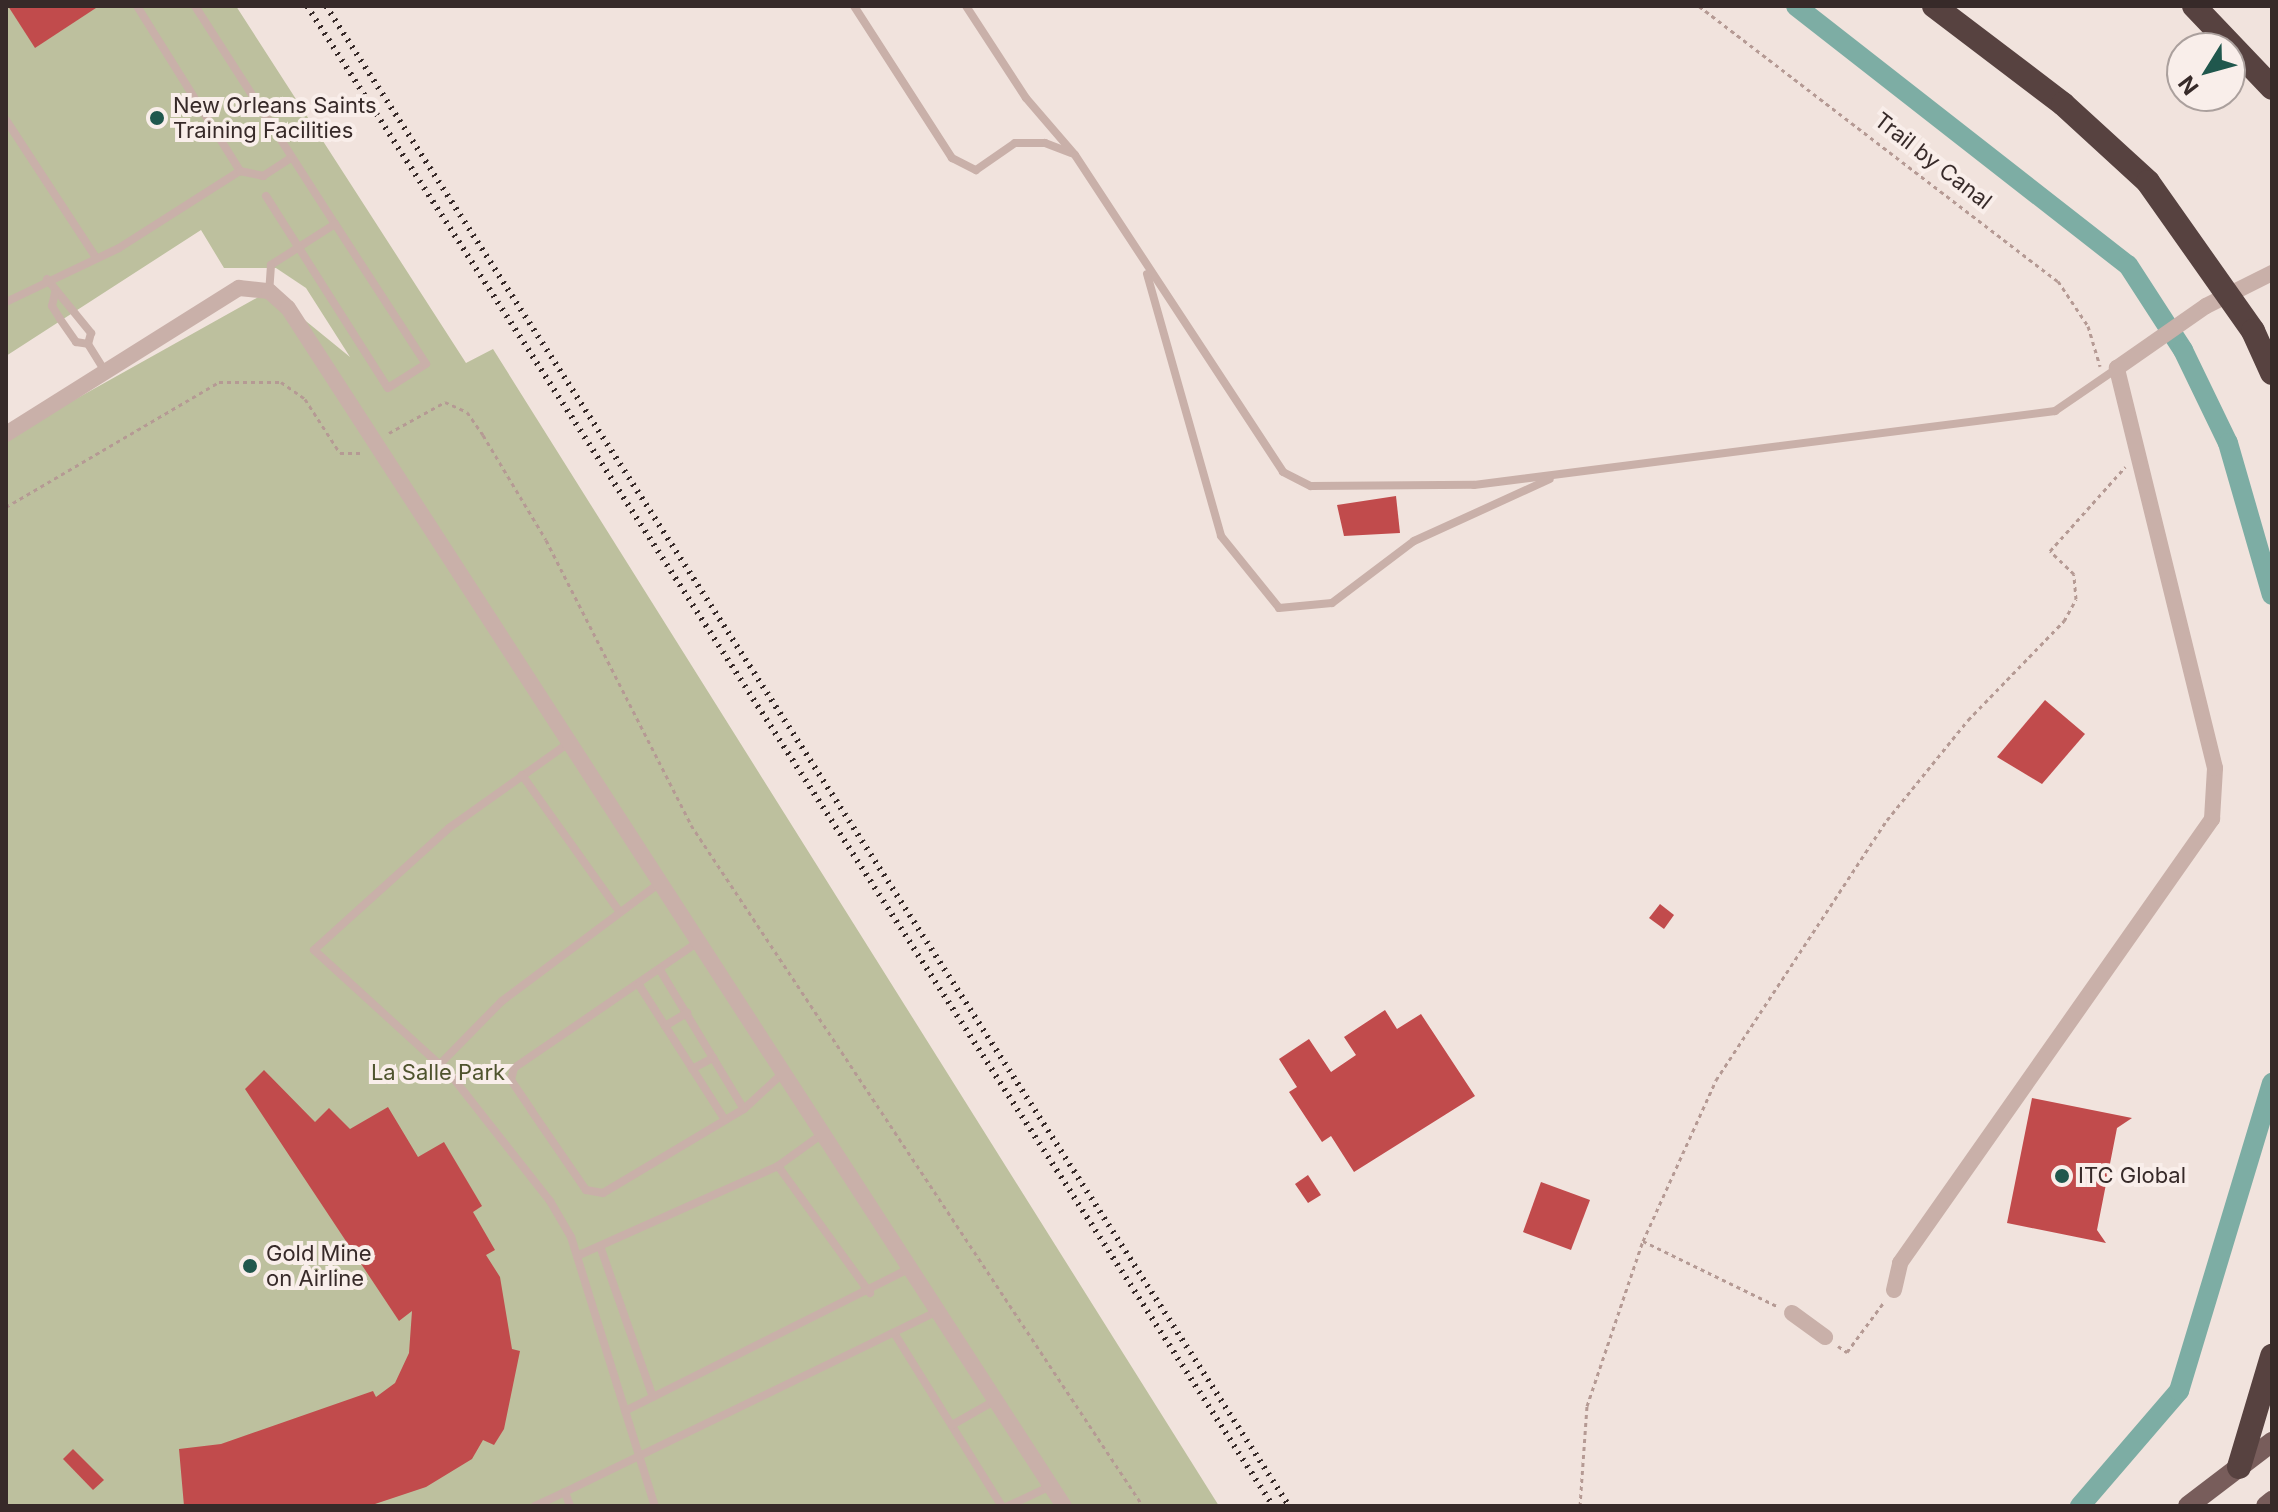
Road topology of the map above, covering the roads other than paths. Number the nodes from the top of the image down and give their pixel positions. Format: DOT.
graph roads {
  1 [pos="137,6"];
  2 [pos="195,6"];
  3 [pos="854,6"];
  4 [pos="966,6"];
  5 [pos="1934,6"];
  6 [pos="2194,6"];
  7 [pos="2272,88"];
  8 [pos="6,120"];
  9 [pos="1075,155"];
  10 [pos="291,158"];
  11 [pos="240,171"];
  12 [pos="266,196"];
  13 [pos="335,224"];
  14 [pos="298,247"];
  15 [pos="95,256"];
  16 [pos="1143,262"];
  17 [pos="2272,273"];
  18 [pos="47,279"];
  19 [pos="269,291"];
  20 [pos="55,293"];
  21 [pos="6,302"];
  22 [pos="88,344"];
  23 [pos="104,370"];
  24 [pos="2110,373"];
  25 [pos="2272,373"];
  26 [pos="6,434"];
  27 [pos="1564,473"];
  28 [pos="570,742"];
  29 [pos="522,775"];
  30 [pos="662,881"];
  31 [pos="619,911"];
  32 [pos="701,941"];
  33 [pos="660,970"];
  34 [pos="639,985"];
  35 [pos="687,1013"];
  36 [pos="665,1026"];
  37 [pos="713,1058"];
  38 [pos="440,1064"];
  39 [pos="692,1069"];
  40 [pos="786,1070"];
  41 [pos="744,1109"];
  42 [pos="725,1120"];
  43 [pos="826,1132"];
  44 [pos="778,1166"];
  45 [pos="600,1246"];
  46 [pos="577,1256"];
  47 [pos="911,1267"];
  48 [pos="1894,1290"];
  49 [pos="870,1293"];
  50 [pos="939,1311"];
  51 [pos="1792,1313"];
  52 [pos="896,1336"];
  53 [pos="1825,1337"];
  54 [pos="2272,1356"];
  55 [pos="653,1397"];
  56 [pos="997,1400"];
  57 [pos="625,1411"];
  58 [pos="952,1425"];
  59 [pos="2272,1442"];
  60 [pos="638,1454"];
  61 [pos="2239,1467"];
  62 [pos="1051,1485"];
  63 [pos="565,1492"];
  64 [pos="2272,1501"];
  65 [pos="535,1506"];
  66 [pos="570,1506"];
  67 [pos="655,1506"];
  68 [pos="1002,1506"];
  69 [pos="1008,1506"];
  70 [pos="1064,1506"];
  71 [pos="2188,1506"];
  72 [pos="2266,1506"];
  1 -- 11 [label="lane"];
  2 -- 10 [label="lane"];
  3 -- 9 [label="lane"];
  4 -- 9 [label="lane"];
  5 -- 25 [label="highway, bridge"];
  6 -- 7 [label="highway"];
  8 -- 15 [label="lane"];
  9 -- 16 [label="lane"];
  10 -- 11 [label="lane"];
  10 -- 13 [label="lane"];
  11 -- 15 [label="lane"];
  12 -- 14 [label="lane"];
  13 -- 14 [label="lane"];
  13 -- 14 [label="lane"];
  14 -- 19 [label="lane"];
  15 -- 18 [label="lane"];
  16 -- 27 [label="lane"];
  16 -- 27 [label="lane"];
  17 -- 24 [label="street"];
  18 -- 20 [label="lane"];
  18 -- 21 [label="lane"];
  19 -- 23 [label="street"];
  19 -- 28 [label="street"];
  20 -- 22 [label="lane"];
  20 -- 22 [label="lane"];
  22 -- 23 [label="lane"];
  23 -- 26 [label="street"];
  24 -- 27 [label="lane"];
  24 -- 48 [label="street"];
  28 -- 29 [label="lane"];
  28 -- 30 [label="street"];
  29 -- 31 [label="lane"];
  29 -- 38 [label="lane"];
  30 -- 31 [label="lane"];
  30 -- 32 [label="street"];
  31 -- 38 [label="lane"];
  32 -- 33 [label="lane"];
  32 -- 40 [label="street"];
  33 -- 34 [label="lane"];
  33 -- 35 [label="lane"];
  34 -- 36 [label="lane"];
  34 -- 42 [label="lane"];
  35 -- 36 [label="lane"];
  35 -- 37 [label="lane"];
  36 -- 39 [label="lane"];
  37 -- 39 [label="lane"];
  37 -- 41 [label="lane"];
  38 -- 46 [label="lane"];
  39 -- 42 [label="lane"];
  40 -- 41 [label="lane"];
  40 -- 43 [label="street"];
  41 -- 42 [label="lane"];
  43 -- 44 [label="lane"];
  43 -- 47 [label="street"];
  44 -- 45 [label="lane"];
  44 -- 49 [label="lane"];
  45 -- 46 [label="lane"];
  45 -- 55 [label="lane"];
  46 -- 57 [label="lane"];
  47 -- 49 [label="lane"];
  47 -- 50 [label="street"];
  49 -- 55 [label="lane"];
  50 -- 52 [label="lane"];
  50 -- 56 [label="street"];
  51 -- 53 [label="street"];
  52 -- 58 [label="lane"];
  52 -- 60 [label="lane"];
  54 -- 61 [label="highway"];
  55 -- 57 [label="lane"];
  56 -- 58 [label="lane"];
  56 -- 62 [label="street"];
  57 -- 60 [label="lane"];
  58 -- 68 [label="lane"];
  59 -- 61 [label="main road"];
  60 -- 63 [label="lane"];
  60 -- 67 [label="lane"];
  61 -- 71 [label="main road"];
  62 -- 69 [label="lane"];
  62 -- 70 [label="street"];
  63 -- 65 [label="lane"];
  63 -- 66 [label="lane"];
  64 -- 72 [label="main road"];
}
